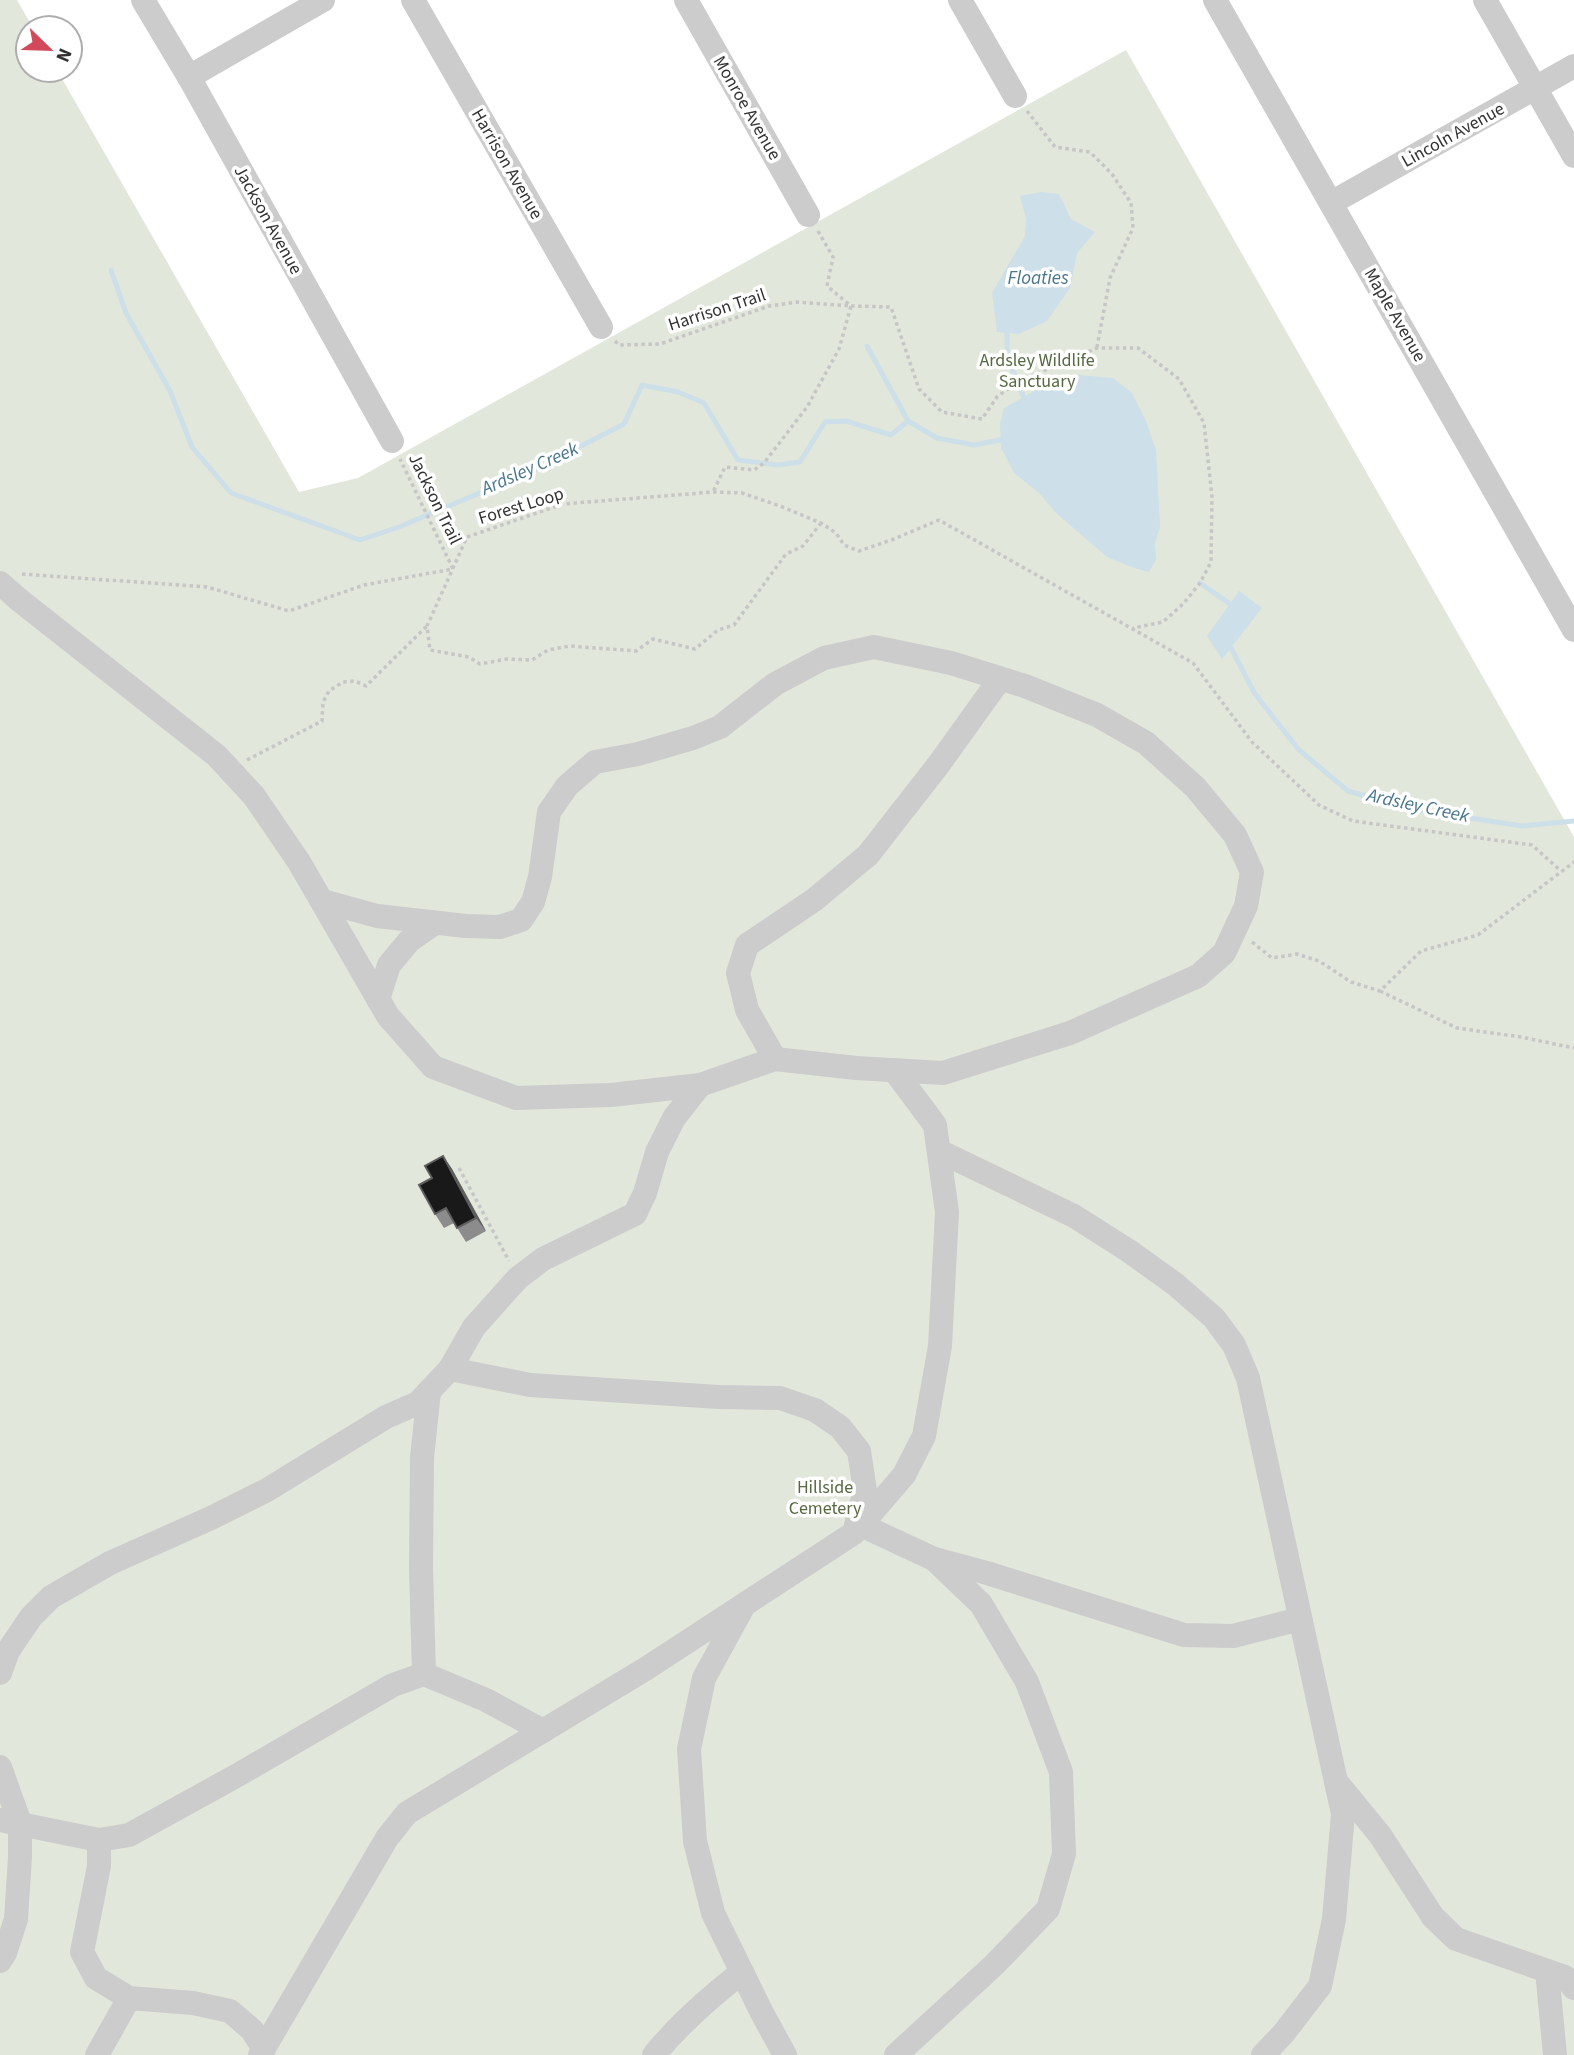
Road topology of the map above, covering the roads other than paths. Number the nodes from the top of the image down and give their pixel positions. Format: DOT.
graph roads {
  1 [pos="143,0"];
  2 [pos="323,0"];
  3 [pos="413,0"];
  4 [pos="686,0"];
  5 [pos="960,0"];
  6 [pos="1215,0"];
  7 [pos="1485,0"];
  8 [pos="1574,66"];
  9 [pos="189,77"];
  10 [pos="1536,89"];
  11 [pos="1015,96"];
  12 [pos="1574,156"];
  13 [pos="1331,204"];
  14 [pos="808,215"];
  15 [pos="601,327"];
  16 [pos="392,441"];
  17 [pos="6,578"];
  18 [pos="1574,630"];
  19 [pos="1000,678"];
  20 [pos="323,901"];
  21 [pos="435,923"];
  22 [pos="378,999"];
  23 [pos="775,1059"];
  24 [pos="894,1070"];
  25 [pos="700,1085"];
  26 [pos="939,1151"];
  27 [pos="450,1369"];
  28 [pos="429,1391"];
  29 [pos="857,1529"];
  30 [pos="934,1559"];
  31 [pos="745,1604"];
  32 [pos="1300,1619"];
  33 [pos="0,1673"];
  34 [pos="424,1674"];
  35 [pos="542,1731"];
  36 [pos="0,1768"];
  37 [pos="1336,1782"];
  38 [pos="10,1832"];
  39 [pos="99,1840"];
  40 [pos="0,1961"];
  41 [pos="1547,1971"];
  42 [pos="742,1972"];
  43 [pos="1574,1988"];
  44 [pos="129,1998"];
  45 [pos="262,2052"];
  46 [pos="97,2055"];
  47 [pos="654,2055"];
  48 [pos="785,2055"];
  49 [pos="896,2055"];
  50 [pos="1263,2055"];
  51 [pos="1555,2055"];
  1 -- 9 [label="street, Jackson Avenue"];
  2 -- 9 [label="street"];
  3 -- 15 [label="street, Harrison Avenue"];
  4 -- 14 [label="street, Monroe Avenue"];
  5 -- 11 [label="street"];
  6 -- 13 [label="street, Maple Avenue"];
  7 -- 10 [label="street"];
  8 -- 10 [label="street, Lincoln Avenue"];
  9 -- 16 [label="street, Jackson Avenue"];
  10 -- 12 [label="street"];
  10 -- 13 [label="street, Lincoln Avenue"];
  13 -- 18 [label="street, Maple Avenue"];
  17 -- 20 [label="street"];
  19 -- 21 [label="street"];
  19 -- 23 [label="street"];
  19 -- 24 [label="street"];
  20 -- 21 [label="street"];
  20 -- 22 [label="street"];
  21 -- 22 [label="street"];
  22 -- 25 [label="street"];
  23 -- 24 [label="street"];
  23 -- 25 [label="street"];
  24 -- 26 [label="street"];
  25 -- 27 [label="street"];
  26 -- 29 [label="street"];
  26 -- 32 [label="street"];
  27 -- 28 [label="street"];
  27 -- 29 [label="street"];
  28 -- 33 [label="street"];
  28 -- 34 [label="street"];
  29 -- 30 [label="street"];
  29 -- 31 [label="street"];
  30 -- 32 [label="street"];
  30 -- 49 [label="street"];
  31 -- 35 [label="street"];
  31 -- 42 [label="street"];
  32 -- 37 [label="street"];
  34 -- 35 [label="street"];
  34 -- 39 [label="street"];
  35 -- 45 [label="street"];
  36 -- 38 [label="street"];
  37 -- 41 [label="street"];
  37 -- 50 [label="street"];
  38 -- 39 [label="street"];
  38 -- 40 [label="street"];
  39 -- 44 [label="street"];
  41 -- 43 [label="street"];
  41 -- 51 [label="street"];
  42 -- 47 [label="street"];
  42 -- 48 [label="street"];
  44 -- 45 [label="street"];
  44 -- 46 [label="street"];
}
